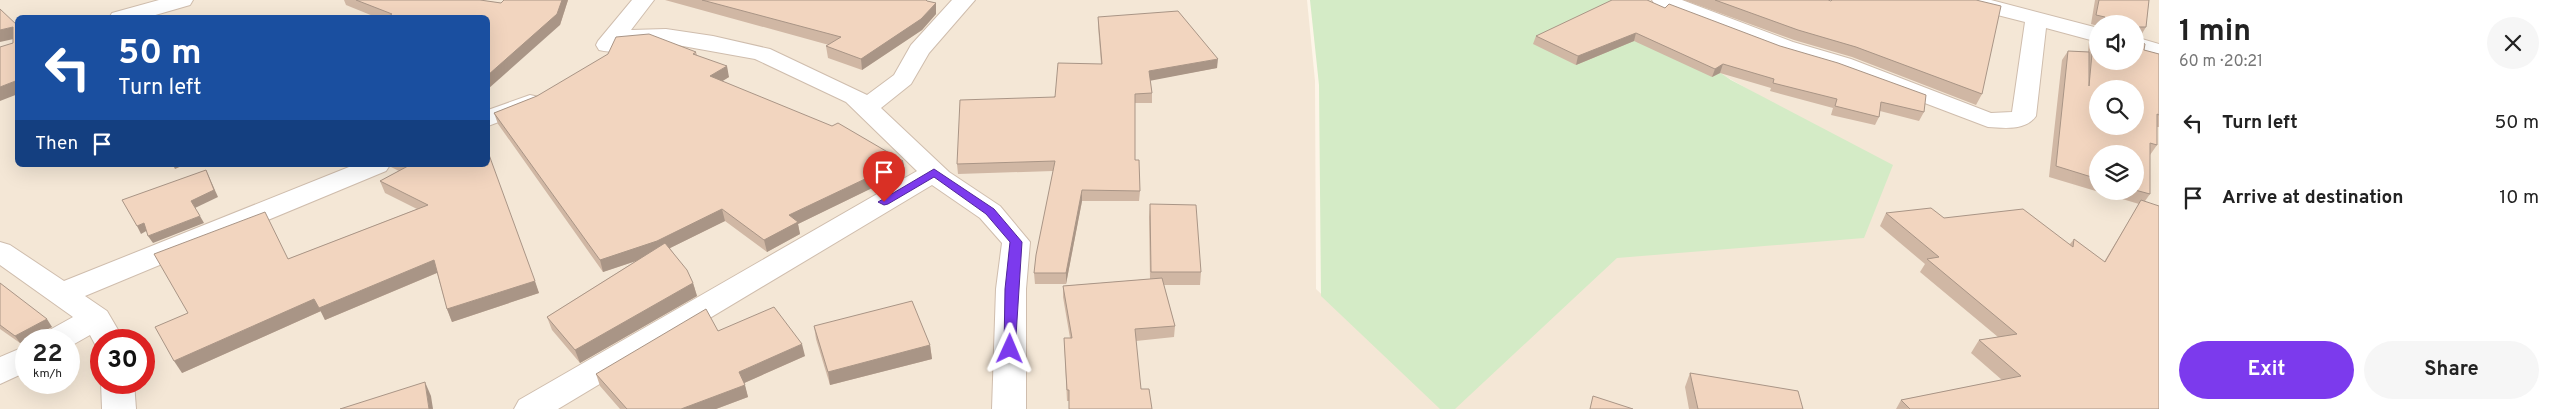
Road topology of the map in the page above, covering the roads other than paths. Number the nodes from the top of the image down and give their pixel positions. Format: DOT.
graph roads {
  1 [pos="182,0"];
  2 [pos="643,0"];
  3 [pos="964,0"];
  4 [pos="1663,0"];
  5 [pos="1966,0"];
  6 [pos="130,15"];
  7 [pos="2036,19"];
  8 [pos="2089,33"];
  9 [pos="609,40"];
  10 [pos="2144,46"];
  11 [pos="2159,50"];
  12 [pos="595,62"];
  13 [pos="552,89"];
  14 [pos="866,108"];
  15 [pos="490,119"];
  16 [pos="372,167"];
  17 [pos="934,172"];
  18 [pos="0,251"];
  19 [pos="60,294"];
  20 [pos="102,329"];
  21 [pos="15,363"];
  22 [pos="0,372"];
  23 [pos="118,394"];
  24 [pos="119,409"];
  25 [pos="532,409"];
  26 [pos="1009,409"];
  1 -- 6 [label="street"];
  2 -- 9 [label="street"];
  3 -- 14 [label="street"];
  4 -- 7 [label="street"];
  5 -- 7 [label="street"];
  7 -- 8 [label="street"];
  9 -- 12 [label="street"];
  9 -- 14 [label="street"];
  10 -- 11 [label="street"];
  13 -- 15 [label="street"];
  14 -- 17 [label="street"];
  16 -- 19 [label="street"];
  17 -- 25 [label="street"];
  17 -- 26 [label="street"];
  18 -- 19 [label="street"];
  19 -- 20 [label="street"];
  21 -- 22 [label="street"];
  23 -- 24 [label="street"];
}
